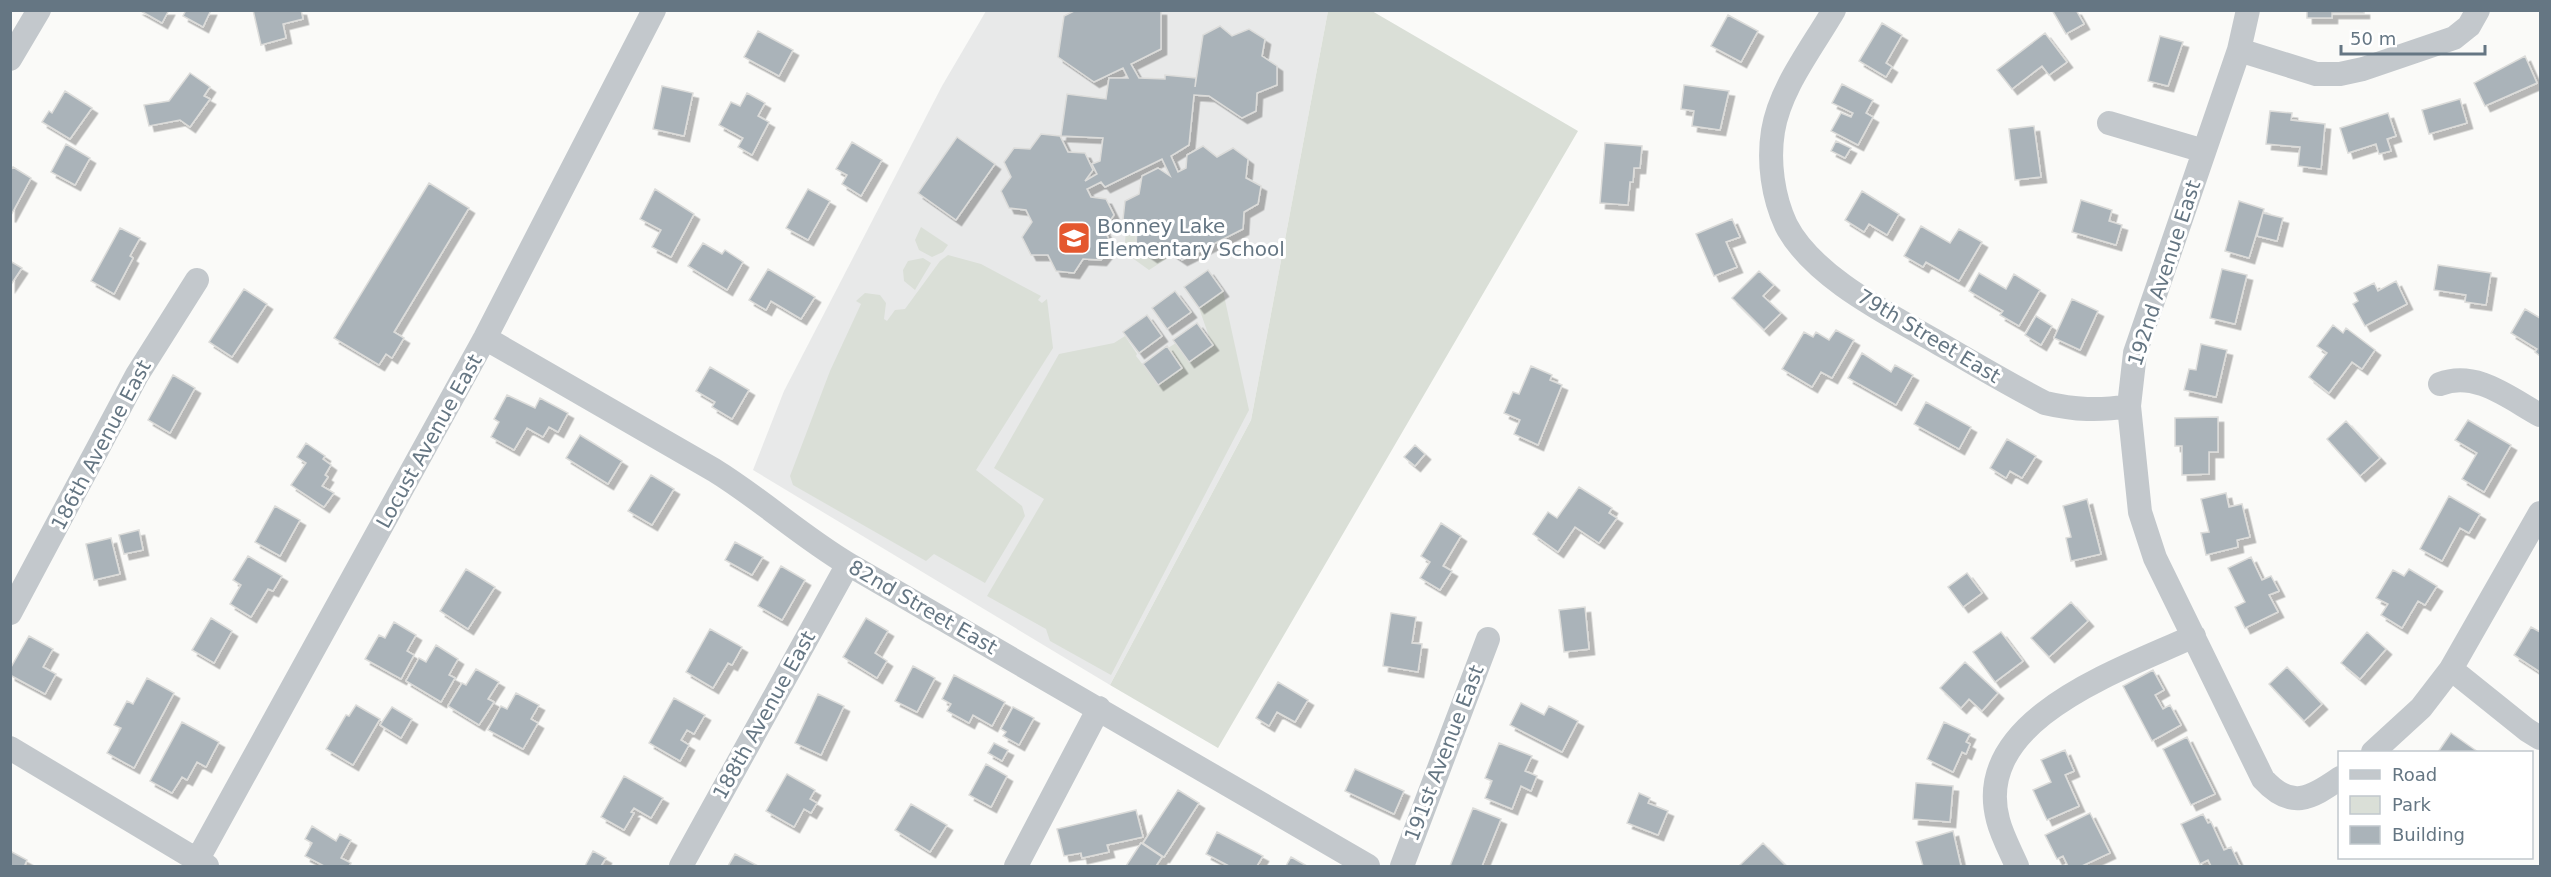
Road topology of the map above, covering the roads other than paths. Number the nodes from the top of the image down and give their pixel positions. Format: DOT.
graph roads {
  1 [pos="39,10"];
  2 [pos="654,10"];
  3 [pos="1834,10"];
  4 [pos="2248,10"];
  5 [pos="2478,10"];
  6 [pos="2239,50"];
  7 [pos="10,59"];
  8 [pos="2109,123"];
  9 [pos="2204,151"];
  10 [pos="197,280"];
  11 [pos="485,338"];
  12 [pos="2440,384"];
  13 [pos="2129,406"];
  14 [pos="2541,415"];
  15 [pos="2541,513"];
  16 [pos="848,564"];
  17 [pos="10,613"];
  18 [pos="2194,636"];
  19 [pos="1488,639"];
  20 [pos="2451,669"];
  21 [pos="1099,708"];
  22 [pos="2541,738"];
  23 [pos="10,748"];
  24 [pos="2375,751"];
  25 [pos="2338,779"];
  26 [pos="200,865"];
  27 [pos="681,867"];
  28 [pos="1016,867"];
  29 [pos="1368,867"];
  30 [pos="1402,867"];
  31 [pos="2018,867"];
  1 -- 7 [label="street"];
  2 -- 11 [label="street, Locust Avenue East"];
  3 -- 13 [label="street, 79th Street East"];
  4 -- 6 [label="street, 192nd Avenue East"];
  5 -- 6 [label="street"];
  6 -- 9 [label="street, 192nd Avenue East"];
  8 -- 9 [label="street"];
  9 -- 13 [label="street, 192nd Avenue East"];
  10 -- 17 [label="street, 186th Avenue East"];
  11 -- 16 [label="street, 82nd Street East"];
  11 -- 26 [label="street, Locust Avenue East"];
  12 -- 14 [label="street"];
  13 -- 18 [label="street, 192nd Avenue East"];
  15 -- 20 [label="street"];
  16 -- 21 [label="street, 82nd Street East"];
  16 -- 27 [label="street, 188th Avenue East"];
  18 -- 25 [label="street, 192nd Avenue East"];
  18 -- 31 [label="street"];
  19 -- 30 [label="street, 191st Avenue East"];
  20 -- 22 [label="street"];
  20 -- 24 [label="street"];
  21 -- 28 [label="street"];
  21 -- 29 [label="street, 82nd Street East"];
  23 -- 26 [label="street"];
}
